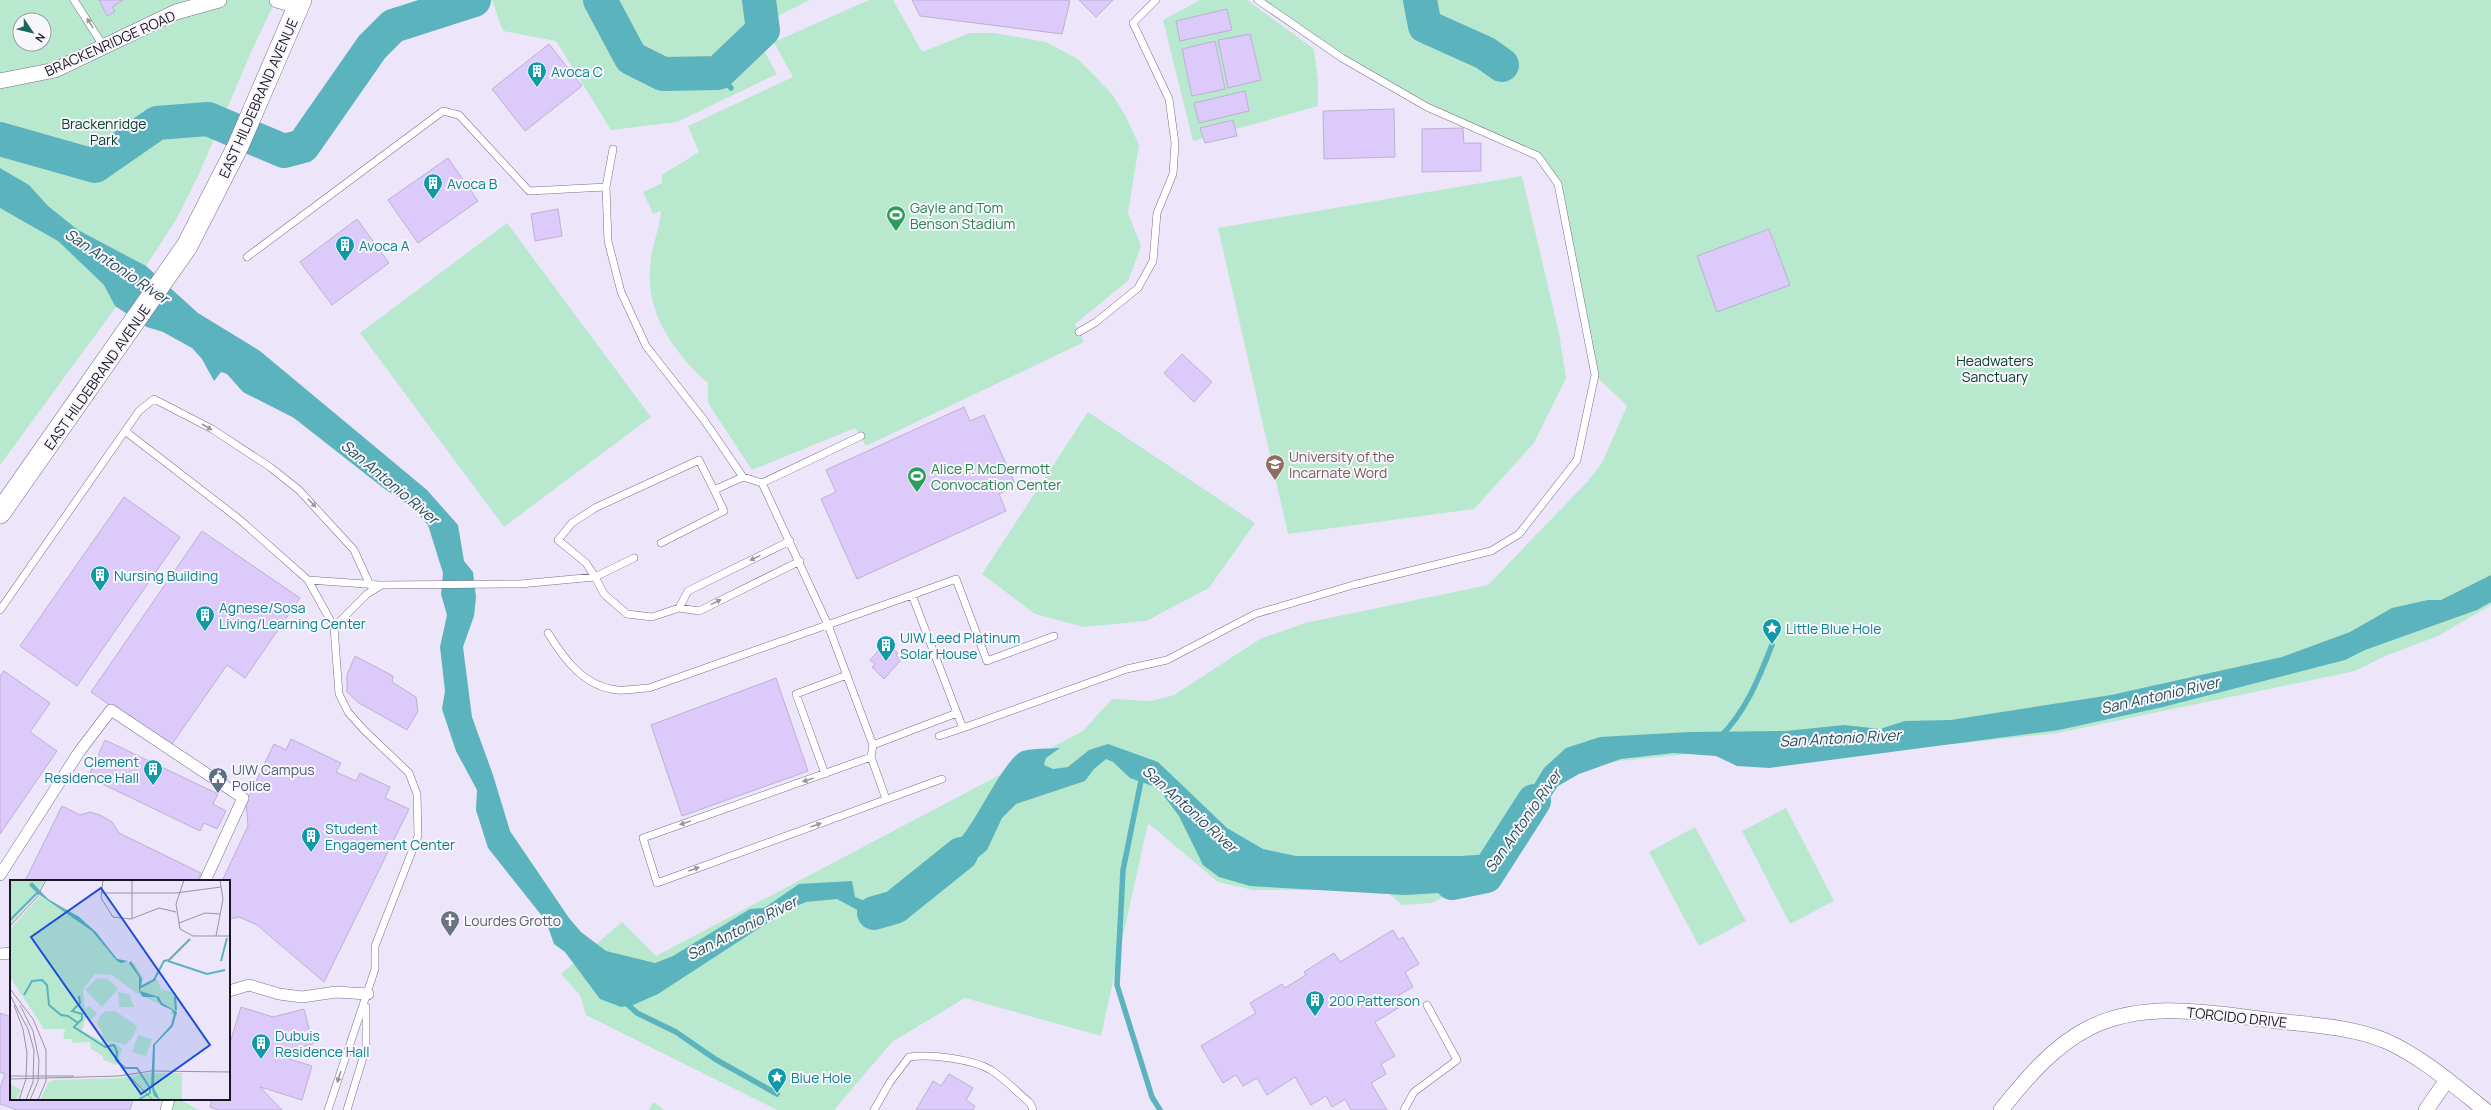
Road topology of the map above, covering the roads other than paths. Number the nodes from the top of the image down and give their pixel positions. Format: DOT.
graph roads {
  1 [pos="74,0"];
  2 [pos="218,0"];
  3 [pos="277,0"];
  4 [pos="1156,0"];
  5 [pos="1258,0"];
  6 [pos="300,3"];
  7 [pos="104,47"];
  8 [pos="0,81"];
  9 [pos="613,149"];
  10 [pos="606,187"];
  11 [pos="247,257"];
  12 [pos="1079,332"];
  13 [pos="125,431"];
  14 [pos="861,436"];
  15 [pos="743,477"];
  16 [pos="762,483"];
  17 [pos="714,490"];
  18 [pos="0,513"];
  19 [pos="790,541"];
  20 [pos="661,543"];
  21 [pos="634,558"];
  22 [pos="800,561"];
  23 [pos="595,577"];
  24 [pos="308,580"];
  25 [pos="370,585"];
  26 [pos="380,586"];
  27 [pos="912,595"];
  28 [pos="679,608"];
  29 [pos="0,610"];
  30 [pos="828,625"];
  31 [pos="334,627"];
  32 [pos="548,633"];
  33 [pos="1054,636"];
  34 [pos="847,675"];
  35 [pos="958,713"];
  36 [pos="963,728"];
  37 [pos="939,736"];
  38 [pos="873,745"];
  39 [pos="871,757"];
  40 [pos="825,774"];
  41 [pos="942,779"];
  42 [pos="886,799"];
  43 [pos="0,875"];
  44 [pos="205,880"];
  45 [pos="10,953"];
  46 [pos="0,954"];
  47 [pos="230,991"];
  48 [pos="367,997"];
  49 [pos="1426,1005"];
  50 [pos="2447,1080"];
  51 [pos="170,1100"];
  52 [pos="166,1110"];
  53 [pos="328,1110"];
  54 [pos="347,1110"];
  55 [pos="874,1110"];
  56 [pos="1033,1110"];
  57 [pos="1404,1110"];
  58 [pos="2001,1110"];
  59 [pos="2426,1110"];
  60 [pos="2485,1110"];
  7 -- 1 [label="lane, one-way"];
  2 -- 7 [label="street, BRACKENRIDGE ROAD"];
  3 -- 6 [label="street"];
  4 -- 12 [label="lane"];
  5 -- 36 [label="lane"];
  6 -- 18 [label="main road, EAST HILDEBRAND AVENUE"];
  7 -- 8 [label="street, BRACKENRIDGE ROAD"];
  9 -- 10 [label="lane"];
  10 -- 11 [label="lane"];
  10 -- 15 [label="lane"];
  13 -- 24 [label="lane"];
  13 -- 25 [label="lane, one-way"];
  13 -- 29 [label="lane"];
  14 -- 16 [label="lane"];
  15 -- 16 [label="lane"];
  15 -- 17 [label="lane"];
  16 -- 19 [label="lane"];
  17 -- 20 [label="lane"];
  17 -- 23 [label="lane"];
  19 -- 22 [label="lane"];
  19 -- 28 [label="lane, one-way"];
  21 -- 23 [label="lane"];
  28 -- 22 [label="lane, one-way"];
  22 -- 30 [label="lane"];
  23 -- 26 [label="lane"];
  23 -- 28 [label="lane"];
  24 -- 25 [label="lane"];
  24 -- 31 [label="lane"];
  25 -- 26 [label="lane"];
  26 -- 31 [label="lane"];
  27 -- 30 [label="lane"];
  27 -- 33 [label="lane"];
  27 -- 35 [label="lane"];
  30 -- 32 [label="lane"];
  30 -- 34 [label="lane"];
  31 -- 48 [label="lane"];
  34 -- 38 [label="lane"];
  34 -- 40 [label="lane"];
  35 -- 36 [label="lane"];
  35 -- 38 [label="lane"];
  36 -- 37 [label="lane"];
  38 -- 39 [label="lane"];
  39 -- 40 [label="lane"];
  39 -- 42 [label="lane"];
  40 -- 42 [label="lane, one-way"];
  41 -- 42 [label="lane"];
  43 -- 44 [label="street"];
  45 -- 46 [label="street"];
  47 -- 48 [label="street"];
  48 -- 53 [label="lane, one-way"];
  48 -- 54 [label="lane"];
  49 -- 57 [label="lane"];
  50 -- 58 [label="street, TORCIDO DRIVE"];
  50 -- 59 [label="street"];
  50 -- 60 [label="street, TORCIDO DRIVE"];
  51 -- 52 [label="street"];
  55 -- 56 [label="lane"];
}
